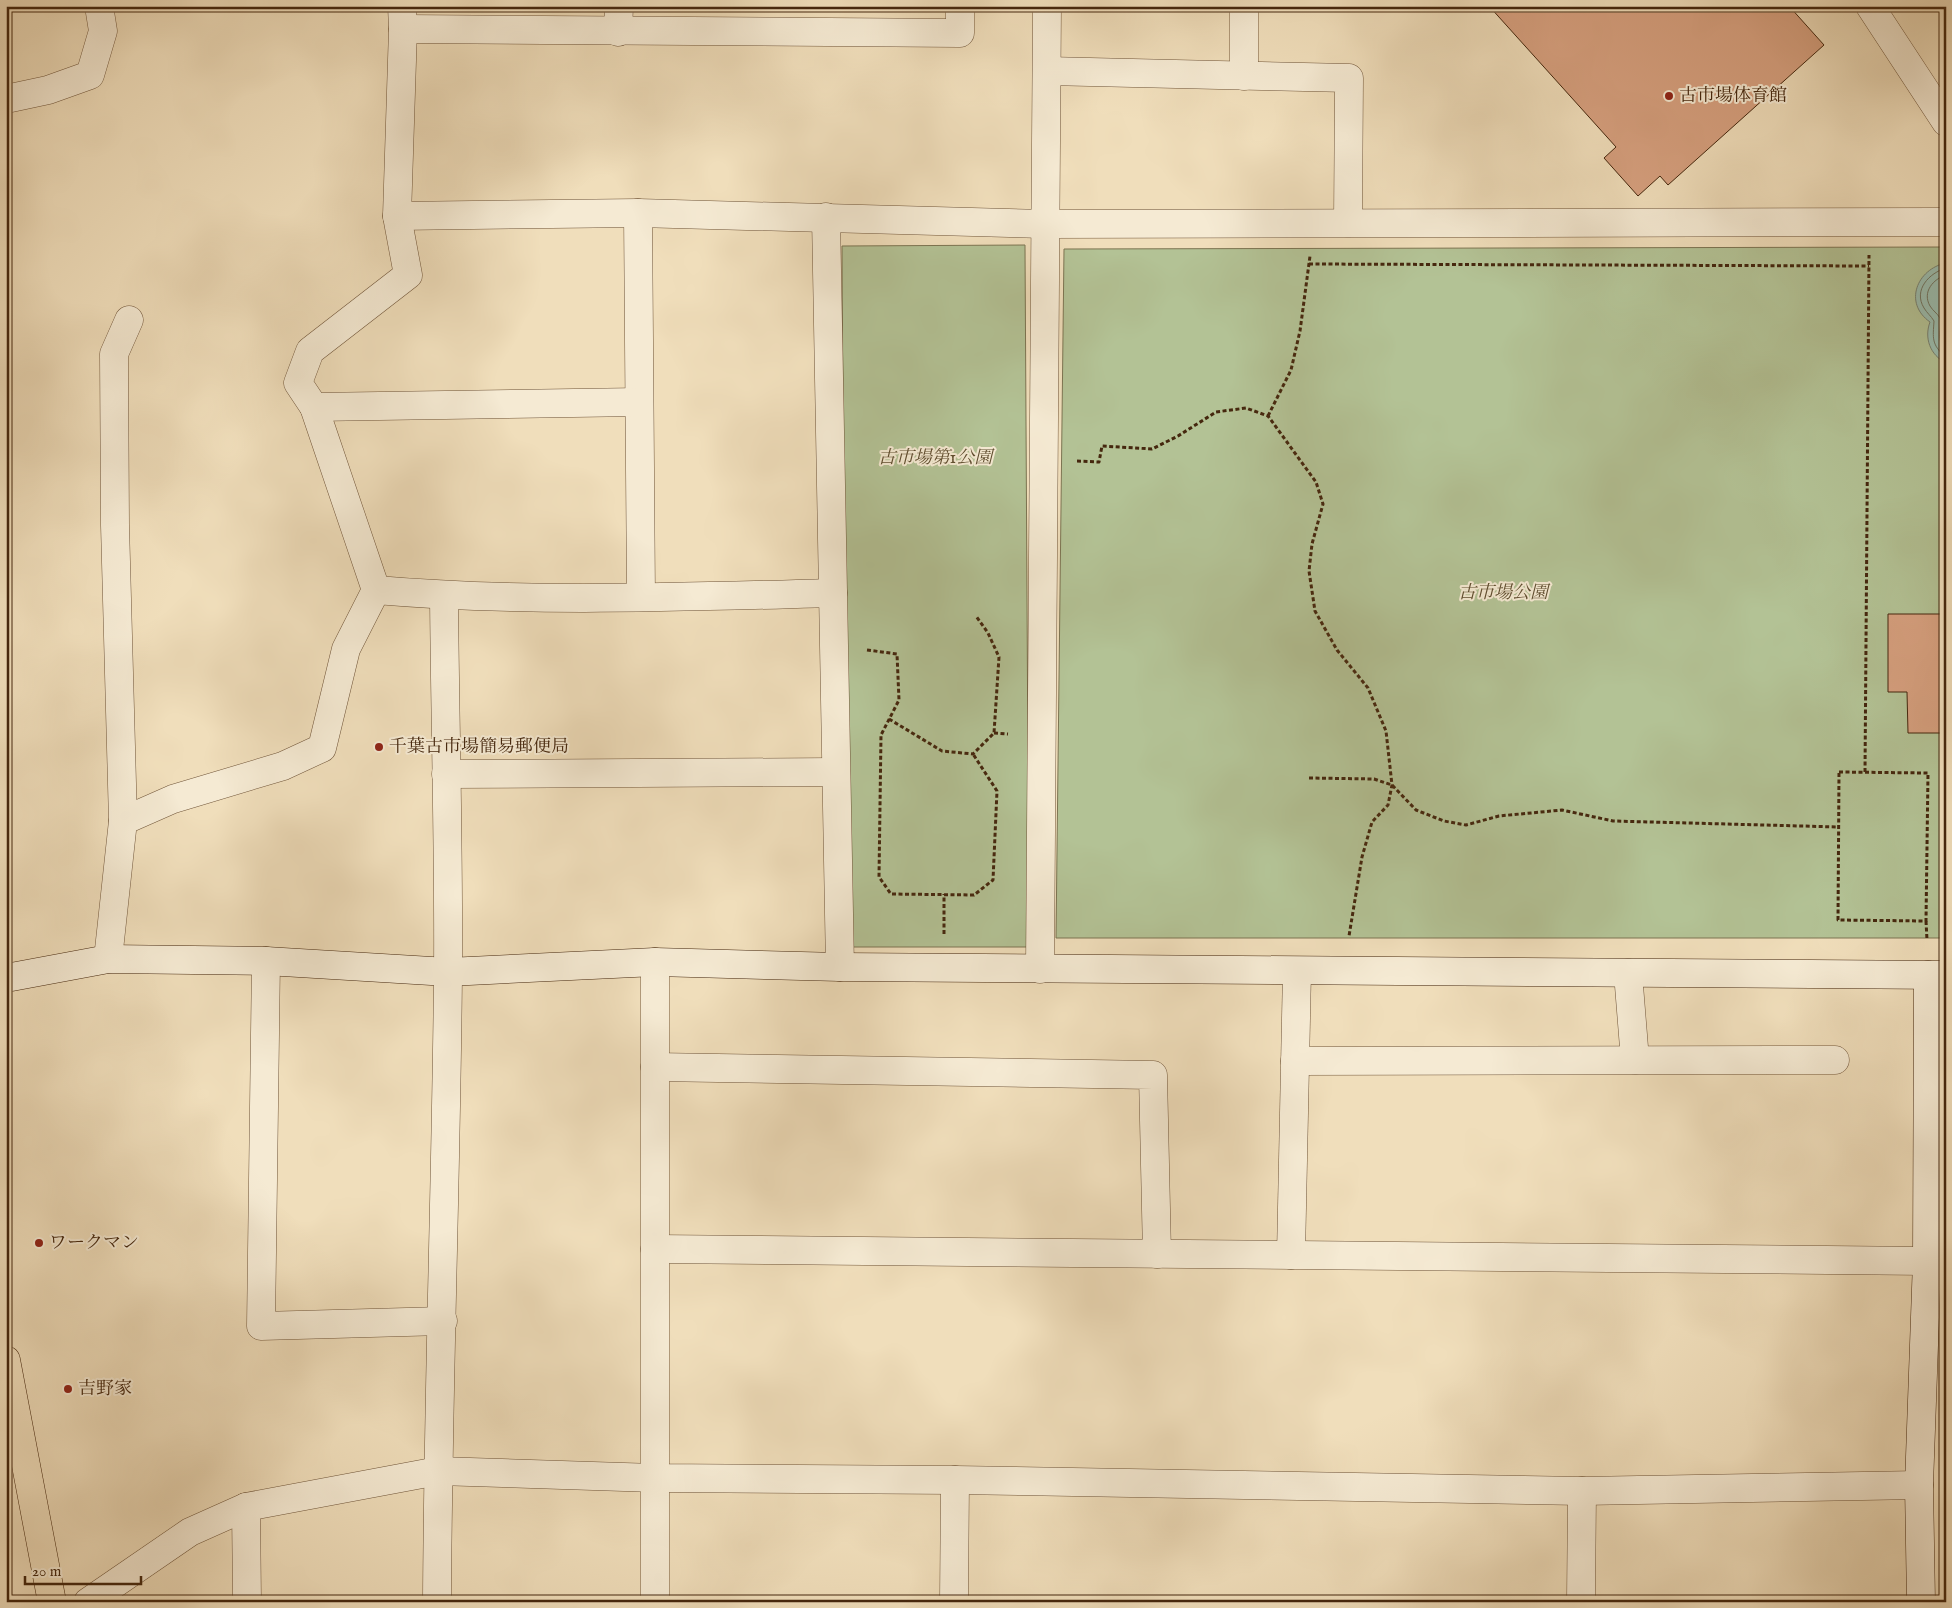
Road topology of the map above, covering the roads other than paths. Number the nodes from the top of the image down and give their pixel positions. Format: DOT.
graph roads {
  1 [pos="100,6"];
  2 [pos="960,6"];
  3 [pos="1047,6"];
  4 [pos="1244,6"];
  5 [pos="1870,6"];
  6 [pos="402,18"];
  7 [pos="618,19"];
  8 [pos="1046,71"];
  9 [pos="1244,76"];
  10 [pos="6,99"];
  11 [pos="1946,122"];
  12 [pos="638,213"];
  13 [pos="397,216"];
  14 [pos="826,217"];
  15 [pos="1946,222"];
  16 [pos="1348,223"];
  17 [pos="1045,224"];
  18 [pos="129,320"];
  19 [pos="639,402"];
  20 [pos="314,407"];
  21 [pos="376,590"];
  22 [pos="833,593"];
  23 [pos="444,596"];
  24 [pos="641,598"];
  25 [pos="836,772"];
  26 [pos="446,774"];
  27 [pos="123,821"];
  28 [pos="108,959"];
  29 [pos="266,961"];
  30 [pos="654,962"];
  31 [pos="840,967"];
  32 [pos="1040,969"];
  33 [pos="1297,971"];
  34 [pos="448,972"];
  35 [pos="1628,973"];
  36 [pos="1937,975"];
  37 [pos="6,978"];
  38 [pos="1636,1060"];
  39 [pos="1835,1060"];
  40 [pos="1295,1061"];
  41 [pos="655,1066"];
  42 [pos="655,1249"];
  43 [pos="1158,1254"];
  44 [pos="1291,1255"];
  45 [pos="1927,1261"];
  46 [pos="443,1321"];
  47 [pos="6,1360"];
  48 [pos="438,1471"];
  49 [pos="655,1478"];
  50 [pos="955,1480"];
  51 [pos="1919,1485"];
  52 [pos="1582,1491"];
  53 [pos="246,1507"];
  54 [pos="52,1602"];
  55 [pos="88,1602"];
  56 [pos="247,1602"];
  57 [pos="437,1602"];
  58 [pos="656,1602"];
  59 [pos="954,1602"];
  60 [pos="1582,1602"];
  61 [pos="1922,1602"];
  1 -- 10 [label="street"];
  2 -- 7 [label="street"];
  3 -- 8 [label="street"];
  4 -- 9 [label="street"];
  5 -- 11 [label="street"];
  6 -- 7 [label="street"];
  6 -- 13 [label="street"];
  8 -- 9 [label="street"];
  8 -- 17 [label="street"];
  9 -- 16 [label="street"];
  12 -- 13 [label="street"];
  12 -- 14 [label="street"];
  12 -- 19 [label="street"];
  13 -- 20 [label="street"];
  14 -- 17 [label="street"];
  14 -- 22 [label="street"];
  15 -- 16 [label="street"];
  16 -- 17 [label="street"];
  17 -- 32 [label="street"];
  18 -- 27 [label="street"];
  19 -- 20 [label="street"];
  19 -- 24 [label="street"];
  20 -- 21 [label="street"];
  21 -- 23 [label="street"];
  21 -- 27 [label="street"];
  22 -- 24 [label="street"];
  22 -- 25 [label="street"];
  23 -- 24 [label="street"];
  23 -- 26 [label="street"];
  25 -- 26 [label="street"];
  25 -- 31 [label="street"];
  26 -- 34 [label="street"];
  27 -- 28 [label="street"];
  28 -- 29 [label="street"];
  28 -- 37 [label="street"];
  29 -- 34 [label="street"];
  29 -- 46 [label="street"];
  30 -- 31 [label="street"];
  30 -- 34 [label="street"];
  30 -- 41 [label="street"];
  31 -- 32 [label="street"];
  32 -- 33 [label="street"];
  33 -- 35 [label="street"];
  33 -- 40 [label="street"];
  34 -- 46 [label="street"];
  35 -- 36 [label="street"];
  35 -- 38 [label="street"];
  36 -- 45 [label="street"];
  38 -- 39 [label="street"];
  38 -- 40 [label="street"];
  40 -- 44 [label="street"];
  41 -- 42 [label="street"];
  41 -- 43 [label="street"];
  42 -- 43 [label="street"];
  42 -- 49 [label="street"];
  43 -- 44 [label="street"];
  44 -- 45 [label="street"];
  45 -- 51 [label="street"];
  46 -- 48 [label="street"];
  47 -- 54 [label="main road"];
  48 -- 49 [label="street"];
  48 -- 53 [label="street"];
  48 -- 57 [label="street"];
  49 -- 50 [label="street"];
  49 -- 58 [label="street"];
  50 -- 52 [label="street"];
  50 -- 59 [label="street"];
  51 -- 52 [label="street"];
  51 -- 61 [label="street"];
  52 -- 60 [label="street"];
  53 -- 55 [label="street"];
  53 -- 56 [label="street"];
}
